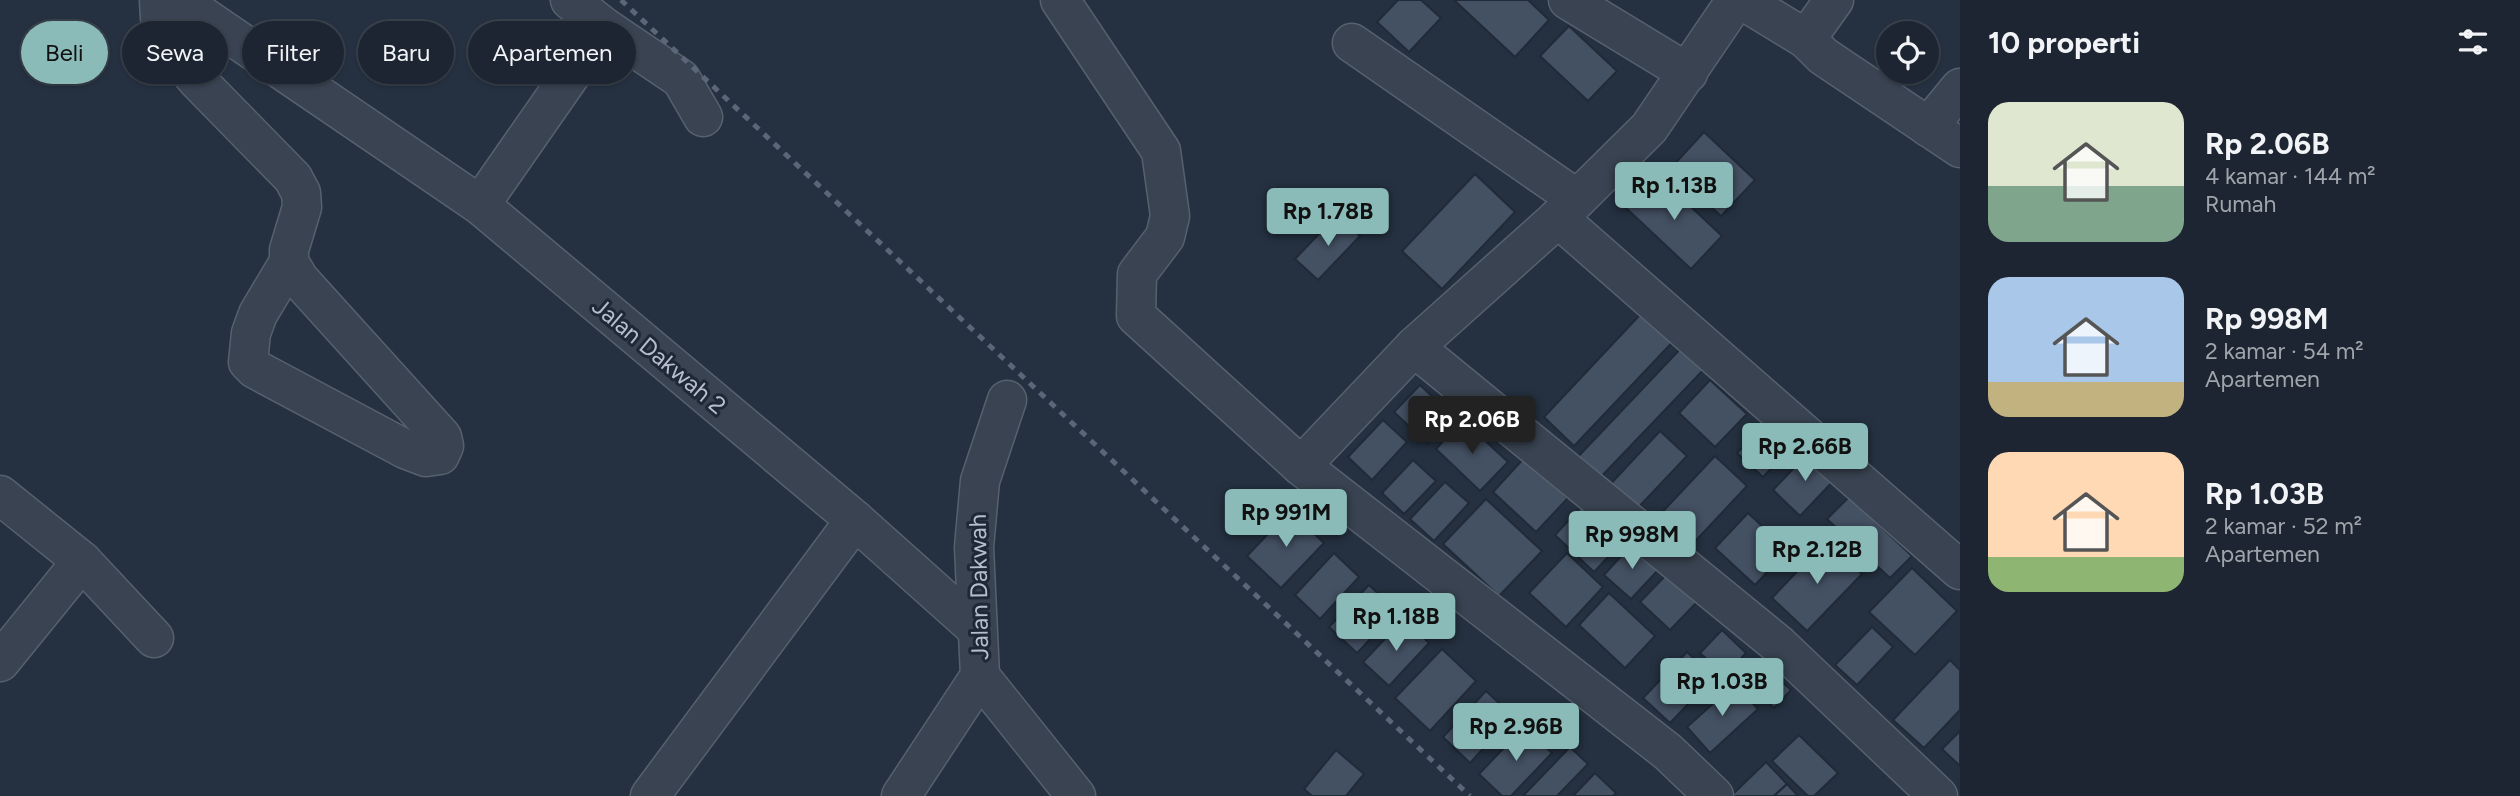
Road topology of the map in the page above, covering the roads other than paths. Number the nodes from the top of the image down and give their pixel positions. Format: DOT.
graph roads {
  1 [pos="570,0"];
  2 [pos="1060,0"];
  3 [pos="1568,0"];
  4 [pos="1736,0"];
  5 [pos="1742,0"];
  6 [pos="1834,0"];
  7 [pos="179,1"];
  8 [pos="596,21"];
  9 [pos="1806,39"];
  10 [pos="1352,43"];
  11 [pos="636,49"];
  12 [pos="1688,73"];
  13 [pos="564,84"];
  14 [pos="1960,88"];
  15 [pos="703,117"];
  16 [pos="1928,127"];
  17 [pos="1960,148"];
  18 [pos="480,205"];
  19 [pos="1568,208"];
  20 [pos="289,262"];
  21 [pos="1415,347"];
  22 [pos="1007,400"];
  23 [pos="1301,466"];
  24 [pos="0,495"];
  25 [pos="855,520"];
  26 [pos="82,561"];
  27 [pos="1960,570"];
  28 [pos="978,629"];
  29 [pos="154,638"];
  30 [pos="0,662"];
  31 [pos="980,676"];
  32 [pos="650,796"];
  33 [pos="901,796"];
  34 [pos="1076,796"];
  35 [pos="1714,796"];
  36 [pos="1938,796"];
  1 -- 8 [label="street"];
  2 -- 23 [label="street"];
  3 -- 12 [label="street"];
  4 -- 12 [label="street"];
  5 -- 9 [label="street"];
  6 -- 9 [label="street"];
  7 -- 18 [label="street, Jalan Dakwah 2"];
  7 -- 20 [label="street"];
  9 -- 16 [label="street"];
  10 -- 19 [label="street"];
  11 -- 15 [label="street"];
  12 -- 19 [label="street"];
  13 -- 18 [label="street"];
  14 -- 16 [label="street"];
  16 -- 17 [label="street"];
  18 -- 25 [label="street, Jalan Dakwah 2"];
  19 -- 21 [label="street"];
  19 -- 27 [label="street"];
  20 -- 20 [label="street"];
  21 -- 23 [label="street"];
  21 -- 36 [label="street"];
  22 -- 28 [label="street, Jalan Dakwah"];
  23 -- 35 [label="street"];
  24 -- 26 [label="street"];
  25 -- 28 [label="street, Jalan Dakwah 2"];
  25 -- 32 [label="street"];
  26 -- 29 [label="street"];
  26 -- 30 [label="street"];
  28 -- 31 [label="street, Jalan Dakwah"];
  31 -- 33 [label="street, Jalan Dakwah"];
  31 -- 34 [label="street"];
}
